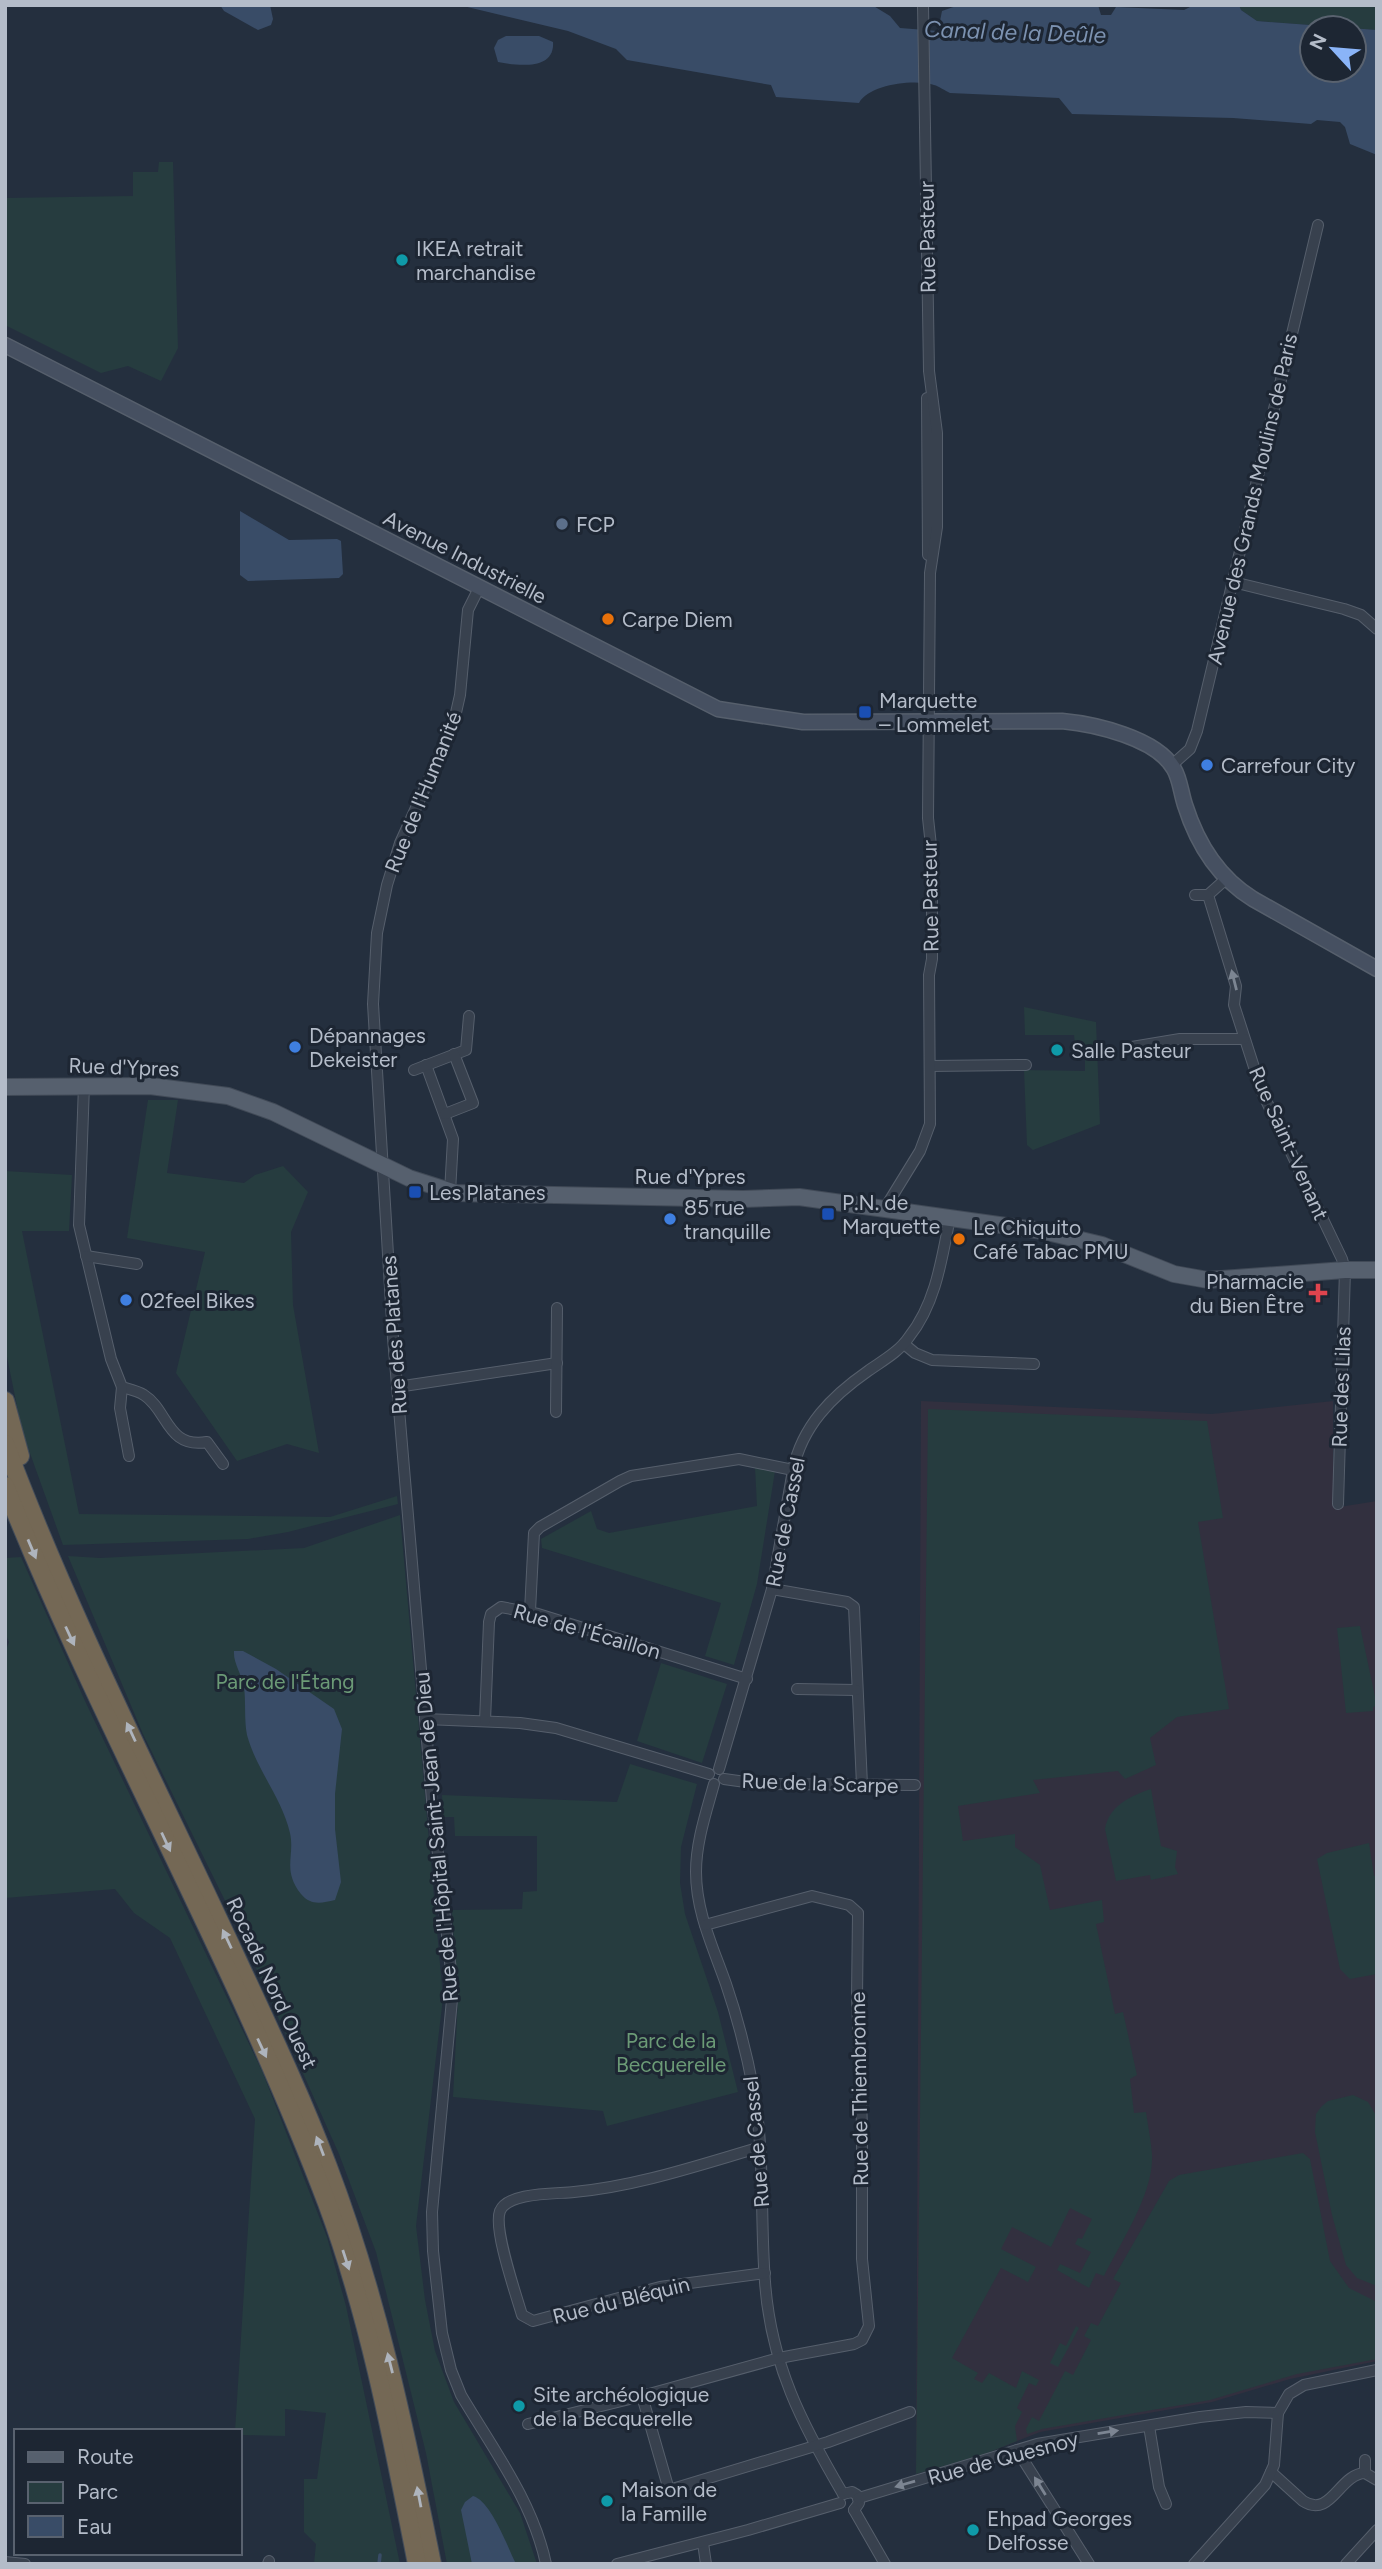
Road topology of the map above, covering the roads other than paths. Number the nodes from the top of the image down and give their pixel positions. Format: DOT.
graph roads {
  1 [pos="923,5"];
  2 [pos="1318,225"];
  3 [pos="5,345"];
  4 [pos="1233,582"];
  5 [pos="479,588"];
  6 [pos="1377,629"];
  7 [pos="929,722"];
  8 [pos="1172,765"];
  9 [pos="1227,878"];
  10 [pos="1195,895"];
  11 [pos="1208,895"];
  12 [pos="1377,969"];
  13 [pos="469,1016"];
  14 [pos="1244,1039"];
  15 [pos="1132,1048"];
  16 [pos="454,1054"];
  17 [pos="426,1065"];
  18 [pos="1026,1065"];
  19 [pos="930,1066"];
  20 [pos="414,1070"];
  21 [pos="84,1085"];
  22 [pos="8,1086"];
  23 [pos="445,1114"];
  24 [pos="384,1165"];
  25 [pos="450,1192"];
  26 [pos="885,1208"];
  27 [pos="950,1217"];
  28 [pos="86,1256"];
  29 [pos="137,1264"];
  30 [pos="1345,1270"];
  31 [pos="1377,1270"];
  32 [pos="556,1308"];
  33 [pos="904,1344"];
  34 [pos="556,1363"];
  35 [pos="1034,1364"];
  36 [pos="122,1387"];
  37 [pos="397,1387"];
  38 [pos="5,1401"];
  39 [pos="556,1412"];
  40 [pos="5,1444"];
  41 [pos="129,1455"];
  42 [pos="223,1464"];
  43 [pos="793,1470"];
  44 [pos="5,1486"];
  45 [pos="1338,1504"];
  46 [pos="408,1505"];
  47 [pos="32,1523"];
  48 [pos="50,1572"];
  49 [pos="772,1589"];
  50 [pos="530,1611"];
  51 [pos="747,1679"];
  52 [pos="797,1689"];
  53 [pos="856,1690"];
  54 [pos="425,1719"];
  55 [pos="485,1721"];
  56 [pos="722,1774"];
  57 [pos="712,1779"];
  58 [pos="862,1785"];
  59 [pos="915,1785"];
  60 [pos="705,1925"];
  61 [pos="761,2147"];
  62 [pos="765,2273"];
  63 [pos="779,2358"];
  64 [pos="1377,2370"];
  65 [pos="642,2396"];
  66 [pos="910,2412"];
  67 [pos="1279,2413"];
  68 [pos="528,2424"];
  69 [pos="1149,2426"];
  70 [pos="814,2446"];
  71 [pos="1017,2450"];
  72 [pos="1365,2460"];
  73 [pos="1271,2472"];
  74 [pos="1365,2473"];
  75 [pos="1377,2480"];
  76 [pos="841,2498"];
  77 [pos="859,2498"];
  78 [pos="1166,2504"];
  79 [pos="853,2510"];
  80 [pos="1377,2530"];
  81 [pos="703,2543"];
  82 [pos="5,2562"];
  83 [pos="25,2564"];
  84 [pos="417,2564"];
  85 [pos="432,2564"];
  86 [pos="546,2564"];
  87 [pos="617,2564"];
  88 [pos="706,2564"];
  89 [pos="885,2564"];
  90 [pos="1089,2564"];
  91 [pos="1194,2564"];
  92 [pos="1346,2564"];
  1 -- 7 [label="street, Rue Pasteur"];
  2 -- 4 [label="street, Avenue des Grands Moulins de Paris"];
  3 -- 5 [label="street, Avenue Industrielle"];
  4 -- 6 [label="street"];
  4 -- 8 [label="street, Avenue des Grands Moulins de Paris"];
  5 -- 7 [label="street, Avenue Industrielle"];
  5 -- 24 [label="street, Rue de l'Humanité"];
  7 -- 8 [label="street, Avenue Industrielle"];
  7 -- 19 [label="street, Rue Pasteur"];
  8 -- 9 [label="street"];
  9 -- 11 [label="street"];
  9 -- 12 [label="street"];
  10 -- 11 [label="street"];
  14 -- 11 [label="street, Rue Saint-Venant, one-way"];
  13 -- 16 [label="street"];
  14 -- 15 [label="street"];
  14 -- 30 [label="street, Rue Saint-Venant"];
  16 -- 17 [label="street"];
  16 -- 23 [label="street"];
  17 -- 20 [label="street"];
  17 -- 23 [label="street"];
  18 -- 19 [label="street"];
  19 -- 26 [label="street, Rue Pasteur"];
  21 -- 22 [label="main road, Rue d'Ypres"];
  21 -- 24 [label="main road, Rue d'Ypres"];
  21 -- 28 [label="street"];
  23 -- 25 [label="street"];
  24 -- 25 [label="main road, Rue d'Ypres"];
  24 -- 37 [label="street, Rue des Platanes"];
  25 -- 26 [label="main road, Rue d'Ypres"];
  26 -- 27 [label="main road, Rue d'Ypres"];
  27 -- 30 [label="main road, Rue d'Ypres"];
  27 -- 33 [label="street, Rue de Cassel"];
  28 -- 29 [label="street"];
  28 -- 36 [label="street"];
  30 -- 31 [label="main road, Rue d'Ypres"];
  30 -- 45 [label="street, Rue des Lilas"];
  32 -- 34 [label="street"];
  33 -- 35 [label="street"];
  33 -- 43 [label="street, Rue de Cassel"];
  34 -- 37 [label="street"];
  34 -- 39 [label="street"];
  36 -- 41 [label="street"];
  36 -- 42 [label="street"];
  37 -- 46 [label="street, Rue des Platanes"];
  38 -- 47 [label="highway"];
  40 -- 47 [label="highway, Rocade Nord Ouest"];
  43 -- 49 [label="street, Rue de Cassel"];
  43 -- 50 [label="street"];
  44 -- 47 [label="highway, Rocade Nord Ouest"];
  46 -- 54 [label="street, Rue de l'Hôpital Saint-Jean de Dieu"];
  47 -- 48 [label="highway, Rocade Nord Ouest"];
  48 -- 84 [label="highway, Rocade Nord Ouest, one-way"];
  85 -- 48 [label="highway, Rocade Nord Ouest, one-way"];
  49 -- 51 [label="street, Rue de Cassel"];
  49 -- 53 [label="street"];
  50 -- 51 [label="street, Rue de l'Écaillon"];
  50 -- 55 [label="street, Rue de l'Écaillon"];
  51 -- 56 [label="street, Rue de Cassel"];
  52 -- 53 [label="street"];
  53 -- 58 [label="street"];
  54 -- 55 [label="street"];
  54 -- 86 [label="street, Rue de l'Hôpital Saint-Jean de Dieu"];
  55 -- 57 [label="street"];
  56 -- 57 [label="street"];
  56 -- 58 [label="street, Rue de la Scarpe"];
  57 -- 60 [label="street, Rue de Cassel"];
  58 -- 59 [label="street, Rue de la Scarpe"];
  60 -- 61 [label="street, Rue de Cassel"];
  60 -- 63 [label="street, Rue de Thiembronne"];
  61 -- 62 [label="street, Rue de Cassel"];
  61 -- 62 [label="street, Rue du Bléquin"];
  62 -- 63 [label="street, Rue de Cassel"];
  63 -- 65 [label="street"];
  63 -- 70 [label="street, Rue de Cassel"];
  64 -- 67 [label="street"];
  65 -- 68 [label="street"];
  65 -- 70 [label="street"];
  66 -- 70 [label="street"];
  67 -- 69 [label="street, Rue de Quesnoy"];
  67 -- 73 [label="street"];
  71 -- 69 [label="street, Rue de Quesnoy, one-way"];
  69 -- 78 [label="street"];
  70 -- 76 [label="street, Rue de Cassel"];
  71 -- 77 [label="street, Rue de Quesnoy, one-way"];
  90 -- 71 [label="street, one-way"];
  72 -- 74 [label="street"];
  73 -- 74 [label="street"];
  73 -- 91 [label="street"];
  74 -- 75 [label="street"];
  76 -- 77 [label="street"];
  76 -- 79 [label="street"];
  76 -- 81 [label="street"];
  77 -- 79 [label="street"];
  79 -- 89 [label="street"];
  80 -- 92 [label="street"];
  81 -- 87 [label="street"];
  81 -- 88 [label="street"];
  82 -- 83 [label="street"];
}
